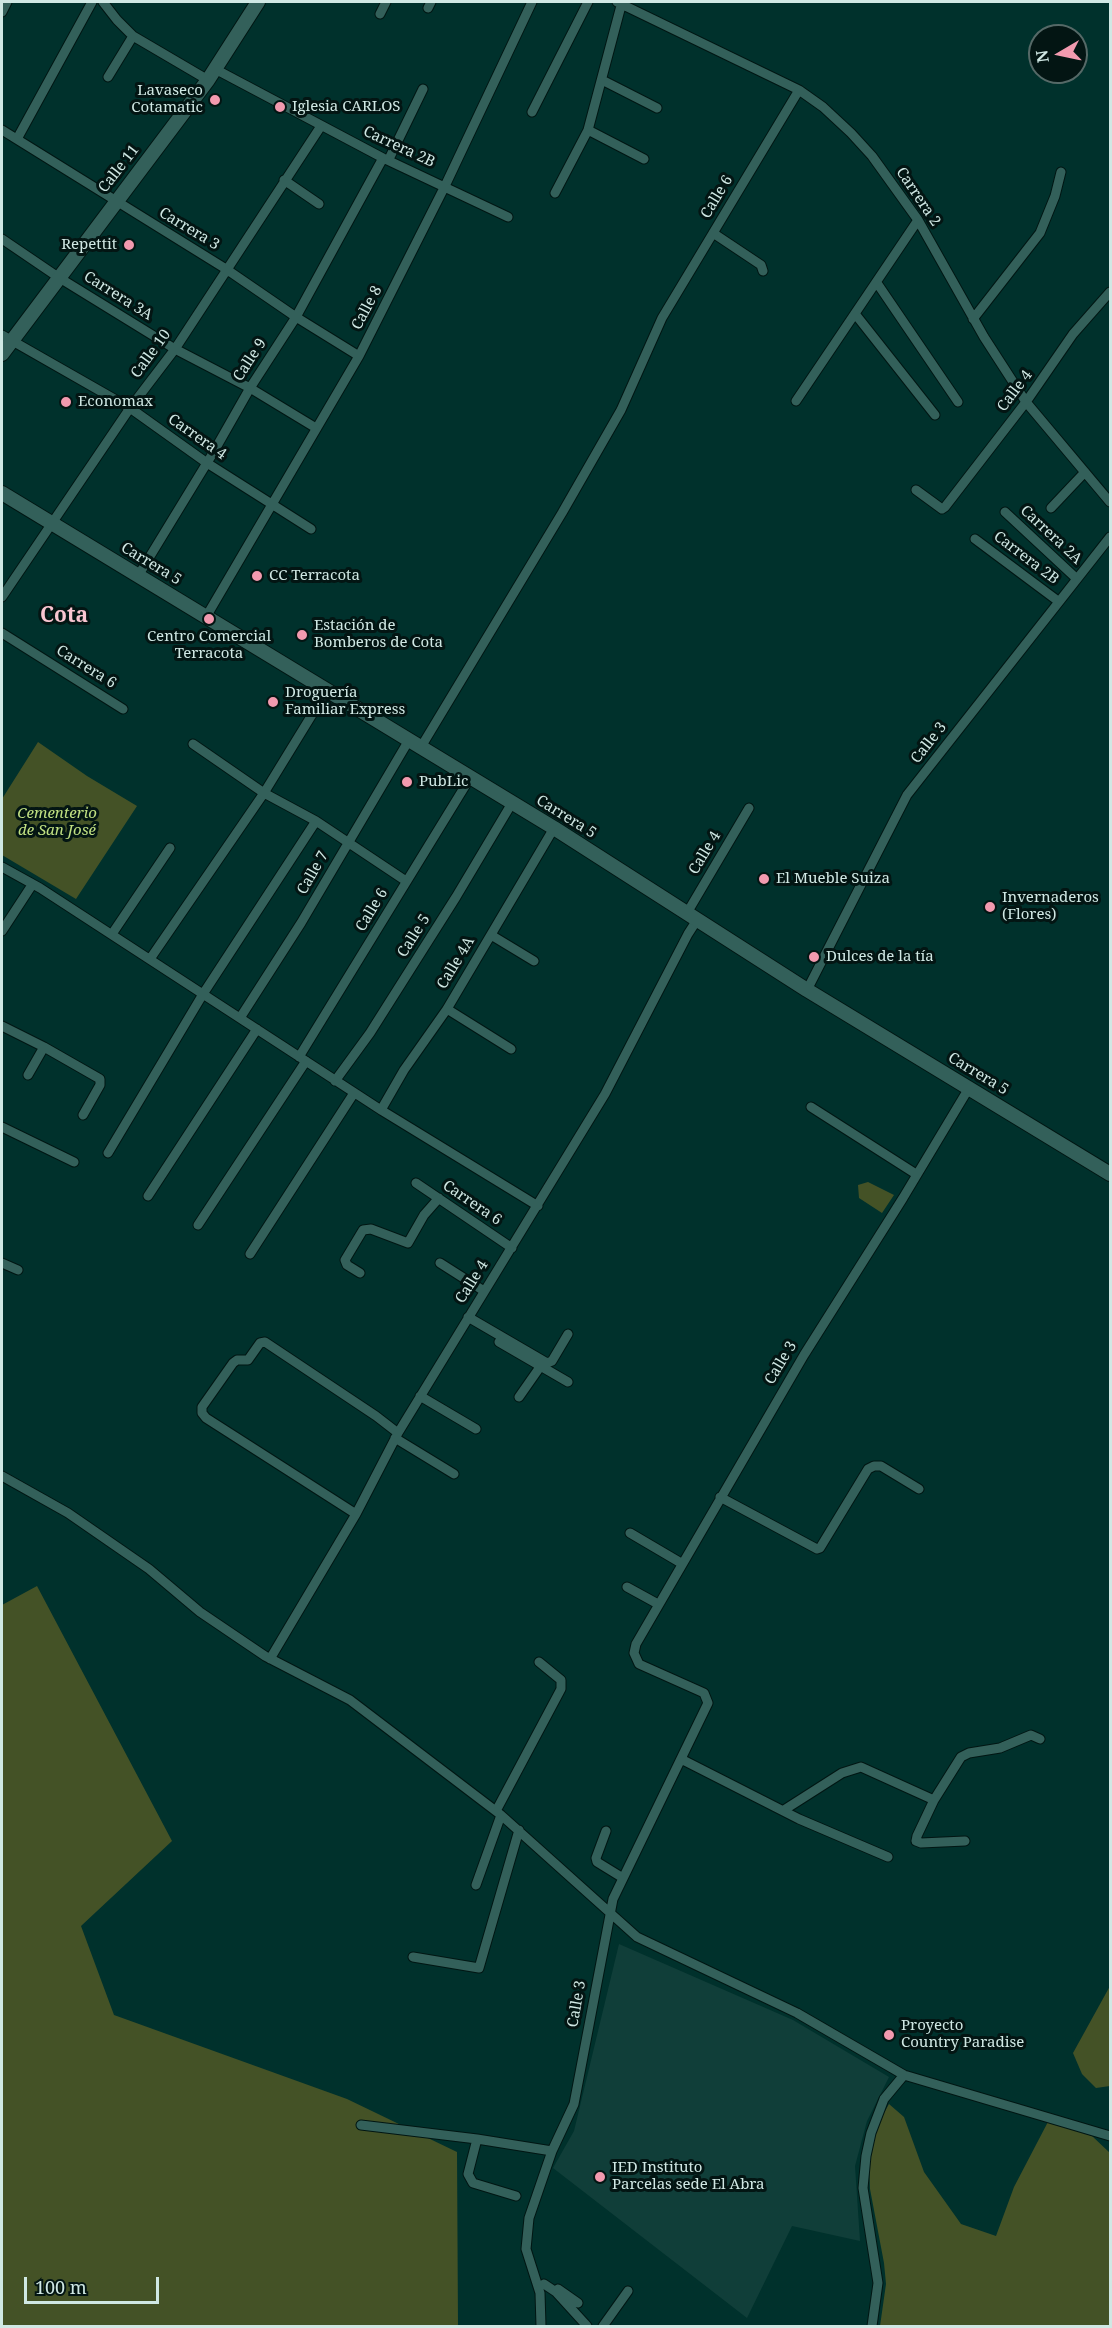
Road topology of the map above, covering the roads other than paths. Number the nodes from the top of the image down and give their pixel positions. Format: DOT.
graph roads {
  1 [pos="8,2"];
  2 [pos="92,2"];
  3 [pos="103,2"];
  4 [pos="258,2"];
  5 [pos="386,2"];
  6 [pos="532,2"];
  7 [pos="588,2"];
  8 [pos="620,2"];
  9 [pos="2,12"];
  10 [pos="380,14"];
  11 [pos="134,36"];
  12 [pos="212,74"];
  13 [pos="108,77"];
  14 [pos="602,80"];
  15 [pos="423,89"];
  16 [pos="799,90"];
  17 [pos="657,108"];
  18 [pos="532,112"];
  19 [pos="321,126"];
  20 [pos="2,130"];
  21 [pos="588,130"];
  22 [pos="17,139"];
  23 [pos="386,158"];
  24 [pos="644,159"];
  25 [pos="1061,172"];
  26 [pos="284,180"];
  27 [pos="445,186"];
  28 [pos="555,193"];
  29 [pos="115,201"];
  30 [pos="319,204"];
  31 [pos="508,217"];
  32 [pos="918,220"];
  33 [pos="713,233"];
  34 [pos="2,239"];
  35 [pos="226,269"];
  36 [pos="763,271"];
  37 [pos="58,277"];
  38 [pos="877,283"];
  39 [pos="1110,292"];
  40 [pos="856,315"];
  41 [pos="296,317"];
  42 [pos="973,319"];
  43 [pos="6,338"];
  44 [pos="175,349"];
  45 [pos="2,354"];
  46 [pos="359,356"];
  47 [pos="250,388"];
  48 [pos="796,401"];
  49 [pos="958,402"];
  50 [pos="1026,402"];
  51 [pos="130,408"];
  52 [pos="935,415"];
  53 [pos="316,428"];
  54 [pos="207,463"];
  55 [pos="1084,472"];
  56 [pos="916,490"];
  57 [pos="2,493"];
  58 [pos="1110,502"];
  59 [pos="270,505"];
  60 [pos="1051,508"];
  61 [pos="1005,512"];
  62 [pos="52,524"];
  63 [pos="311,529"];
  64 [pos="1110,537"];
  65 [pos="975,539"];
  66 [pos="138,576"];
  67 [pos="1077,579"];
  68 [pos="2,597"];
  69 [pos="1058,601"];
  70 [pos="206,617"];
  71 [pos="2,633"];
  72 [pos="321,700"];
  73 [pos="123,708"];
  74 [pos="193,744"];
  75 [pos="415,744"];
  76 [pos="470,777"];
  77 [pos="264,793"];
  78 [pos="512,803"];
  79 [pos="749,808"];
  80 [pos="316,821"];
  81 [pos="554,828"];
  82 [pos="347,843"];
  83 [pos="170,848"];
  84 [pos="2,867"];
  85 [pos="406,881"];
  86 [pos="32,885"];
  87 [pos="692,916"];
  88 [pos="2,931"];
  89 [pos="112,934"];
  90 [pos="491,934"];
  91 [pos="150,959"];
  92 [pos="534,961"];
  93 [pos="807,990"];
  94 [pos="203,994"];
  95 [pos="447,1009"];
  96 [pos="240,1018"];
  97 [pos="2,1026"];
  98 [pos="257,1029"];
  99 [pos="44,1047"];
  100 [pos="511,1049"];
  101 [pos="302,1059"];
  102 [pos="28,1075"];
  103 [pos="335,1081"];
  104 [pos="969,1088"];
  105 [pos="354,1092"];
  106 [pos="811,1107"];
  107 [pos="381,1110"];
  108 [pos="83,1115"];
  109 [pos="2,1127"];
  110 [pos="108,1153"];
  111 [pos="74,1162"];
  112 [pos="916,1174"];
  113 [pos="1110,1174"];
  114 [pos="416,1183"];
  115 [pos="148,1196"];
  116 [pos="439,1198"];
  117 [pos="538,1206"];
  118 [pos="198,1225"];
  119 [pos="512,1248"];
  120 [pos="250,1254"];
  121 [pos="2,1263"];
  122 [pos="440,1263"];
  123 [pos="18,1270"];
  124 [pos="360,1273"];
  125 [pos="483,1291"];
  126 [pos="467,1320"];
  127 [pos="568,1334"];
  128 [pos="540,1367"];
  129 [pos="568,1382"];
  130 [pos="420,1396"];
  131 [pos="519,1397"];
  132 [pos="476,1429"];
  133 [pos="396,1436"];
  134 [pos="454,1474"];
  135 [pos="2,1476"];
  136 [pos="919,1489"];
  137 [pos="720,1497"];
  138 [pos="356,1514"];
  139 [pos="630,1533"];
  140 [pos="681,1563"];
  141 [pos="627,1587"];
  142 [pos="658,1604"];
  143 [pos="270,1659"];
  144 [pos="539,1662"];
  145 [pos="1040,1739"];
  146 [pos="681,1759"];
  147 [pos="934,1800"];
  148 [pos="784,1810"];
  149 [pos="499,1813"];
  150 [pos="519,1830"];
  151 [pos="606,1831"];
  152 [pos="965,1841"];
  153 [pos="888,1857"];
  154 [pos="623,1878"];
  155 [pos="476,1885"];
  156 [pos="610,1911"];
  157 [pos="413,1957"];
  158 [pos="904,2074"];
  159 [pos="361,2126"];
  160 [pos="1110,2136"];
  161 [pos="477,2139"];
  162 [pos="552,2151"];
  163 [pos="516,2196"];
  164 [pos="541,2286"];
  165 [pos="628,2291"];
  166 [pos="578,2303"];
  167 [pos="541,2326"];
  168 [pos="587,2326"];
  169 [pos="603,2326"];
  170 [pos="872,2326"];
  1 -- 9 [label="street"];
  2 -- 22 [label="street"];
  3 -- 11 [label="street, Carrera 2B"];
  4 -- 12 [label="main road, Calle 11"];
  5 -- 10 [label="street"];
  6 -- 27 [label="street, Calle 8"];
  7 -- 18 [label="street"];
  8 -- 14 [label="street"];
  8 -- 16 [label="street, Carrera 2"];
  11 -- 12 [label="street, Carrera 2B"];
  11 -- 13 [label="street"];
  12 -- 19 [label="street, Carrera 2B"];
  12 -- 29 [label="main road, Calle 11"];
  14 -- 17 [label="street"];
  14 -- 21 [label="street"];
  15 -- 23 [label="street, Calle 9"];
  16 -- 32 [label="street, Carrera 2"];
  16 -- 33 [label="street, Calle 6"];
  19 -- 23 [label="street, Carrera 2B"];
  19 -- 26 [label="street, Calle 10"];
  20 -- 22 [label="street, Carrera 3"];
  21 -- 24 [label="street"];
  21 -- 28 [label="street"];
  22 -- 29 [label="street, Carrera 3"];
  23 -- 27 [label="street, Carrera 2B"];
  23 -- 41 [label="street, Calle 9"];
  25 -- 42 [label="street"];
  26 -- 30 [label="street"];
  26 -- 35 [label="street, Calle 10"];
  27 -- 31 [label="street, Carrera 2B"];
  27 -- 46 [label="street, Calle 8"];
  29 -- 35 [label="street, Carrera 3"];
  29 -- 37 [label="main road, Calle 11"];
  32 -- 38 [label="street"];
  32 -- 42 [label="street, Carrera 2"];
  33 -- 36 [label="street"];
  33 -- 75 [label="street, Calle 6"];
  34 -- 37 [label="street, Carrera 3A"];
  35 -- 41 [label="street, Carrera 3"];
  35 -- 44 [label="street, Calle 10"];
  37 -- 43 [label="main road, Calle 11"];
  37 -- 44 [label="street, Carrera 3A"];
  38 -- 40 [label="street"];
  38 -- 49 [label="street"];
  39 -- 50 [label="street, Calle 4"];
  40 -- 48 [label="street"];
  40 -- 52 [label="street"];
  41 -- 46 [label="street, Carrera 3"];
  41 -- 47 [label="street, Calle 9"];
  42 -- 50 [label="street, Carrera 2"];
  43 -- 45 [label="main road, Calle 11"];
  43 -- 51 [label="street, Carrera 4"];
  44 -- 47 [label="street, Carrera 3A"];
  44 -- 51 [label="street, Calle 10"];
  46 -- 53 [label="street, Calle 8"];
  47 -- 53 [label="street, Carrera 3A"];
  47 -- 54 [label="street, Calle 9"];
  50 -- 55 [label="street, Carrera 2"];
  50 -- 56 [label="street, Calle 4"];
  51 -- 54 [label="street, Carrera 4"];
  51 -- 62 [label="street, Calle 10"];
  53 -- 59 [label="street, Calle 8"];
  54 -- 59 [label="street, Carrera 4"];
  54 -- 66 [label="street, Calle 9"];
  55 -- 58 [label="street, Carrera 2"];
  55 -- 60 [label="street"];
  57 -- 62 [label="main road, Carrera 5"];
  59 -- 63 [label="street, Carrera 4"];
  59 -- 70 [label="street, Calle 8"];
  61 -- 67 [label="street, Carrera 2A"];
  62 -- 66 [label="main road, Carrera 5"];
  62 -- 68 [label="street, Calle 10"];
  64 -- 67 [label="street, Calle 3"];
  65 -- 69 [label="street, Carrera 2B"];
  66 -- 70 [label="main road, Carrera 5"];
  67 -- 69 [label="street, Calle 3"];
  69 -- 93 [label="street, Calle 3"];
  70 -- 75 [label="main road, Carrera 5"];
  71 -- 73 [label="street, Carrera 6"];
  72 -- 77 [label="street"];
  74 -- 77 [label="street"];
  75 -- 76 [label="main road, Carrera 5"];
  75 -- 82 [label="street, Calle 7"];
  76 -- 78 [label="main road, Carrera 5"];
  76 -- 85 [label="street, Calle 6"];
  77 -- 80 [label="street"];
  77 -- 91 [label="street"];
  78 -- 81 [label="main road, Carrera 5"];
  78 -- 103 [label="street, Calle 5"];
  79 -- 87 [label="street, Calle 4"];
  80 -- 82 [label="street"];
  80 -- 94 [label="street"];
  81 -- 87 [label="main road, Carrera 5"];
  81 -- 90 [label="street, Calle 4A"];
  82 -- 85 [label="street"];
  82 -- 96 [label="street, Calle 7"];
  83 -- 89 [label="street"];
  84 -- 86 [label="street"];
  85 -- 101 [label="street, Calle 6"];
  86 -- 88 [label="street"];
  86 -- 89 [label="street"];
  87 -- 93 [label="main road, Carrera 5"];
  87 -- 117 [label="street, Calle 4"];
  89 -- 91 [label="street"];
  90 -- 92 [label="street"];
  90 -- 95 [label="street, Calle 4A"];
  91 -- 94 [label="street"];
  93 -- 104 [label="main road, Carrera 5"];
  94 -- 96 [label="street"];
  94 -- 110 [label="street"];
  95 -- 100 [label="street"];
  95 -- 107 [label="street, Calle 4A"];
  96 -- 98 [label="street"];
  97 -- 99 [label="street"];
  98 -- 101 [label="street"];
  98 -- 115 [label="street"];
  99 -- 102 [label="street"];
  99 -- 108 [label="street"];
  101 -- 103 [label="street"];
  101 -- 118 [label="street, Calle 6"];
  103 -- 105 [label="street"];
  104 -- 112 [label="street, Calle 3"];
  104 -- 113 [label="main road, Carrera 5"];
  105 -- 107 [label="street"];
  105 -- 120 [label="street"];
  106 -- 112 [label="street"];
  107 -- 117 [label="street"];
  109 -- 111 [label="street"];
  112 -- 137 [label="street, Calle 3"];
  114 -- 116 [label="street, Carrera 6"];
  116 -- 119 [label="street, Carrera 6"];
  116 -- 124 [label="street"];
  117 -- 119 [label="street, Calle 4"];
  119 -- 125 [label="street, Calle 4"];
  121 -- 123 [label="street"];
  122 -- 125 [label="street"];
  125 -- 126 [label="street, Calle 4"];
  126 -- 127 [label="street"];
  126 -- 128 [label="street"];
  126 -- 130 [label="street, Calle 4"];
  128 -- 129 [label="street"];
  128 -- 131 [label="street"];
  130 -- 132 [label="street"];
  130 -- 133 [label="street, Calle 4"];
  133 -- 134 [label="street"];
  133 -- 138 [label="street, Calle 4"];
  133 -- 138 [label="street"];
  135 -- 143 [label="street"];
  136 -- 137 [label="street"];
  137 -- 140 [label="street, Calle 3"];
  138 -- 143 [label="street, Calle 4"];
  139 -- 140 [label="street"];
  140 -- 142 [label="street, Calle 3"];
  141 -- 142 [label="street"];
  142 -- 146 [label="street, Calle 3"];
  143 -- 149 [label="street"];
  144 -- 149 [label="street"];
  145 -- 147 [label="street"];
  146 -- 148 [label="street"];
  146 -- 154 [label="street, Calle 3"];
  147 -- 148 [label="street"];
  147 -- 152 [label="street"];
  148 -- 153 [label="street"];
  149 -- 150 [label="street"];
  149 -- 155 [label="street"];
  150 -- 156 [label="street"];
  150 -- 157 [label="street"];
  151 -- 154 [label="street"];
  154 -- 156 [label="street, Calle 3"];
  156 -- 158 [label="street"];
  156 -- 162 [label="street, Calle 3"];
  158 -- 160 [label="street"];
  158 -- 170 [label="street"];
  159 -- 161 [label="street"];
  161 -- 162 [label="street"];
  161 -- 163 [label="street"];
  162 -- 164 [label="street, Calle 3"];
  164 -- 166 [label="street"];
  164 -- 167 [label="street, Calle 3"];
  164 -- 168 [label="street"];
  165 -- 169 [label="street"];
}
